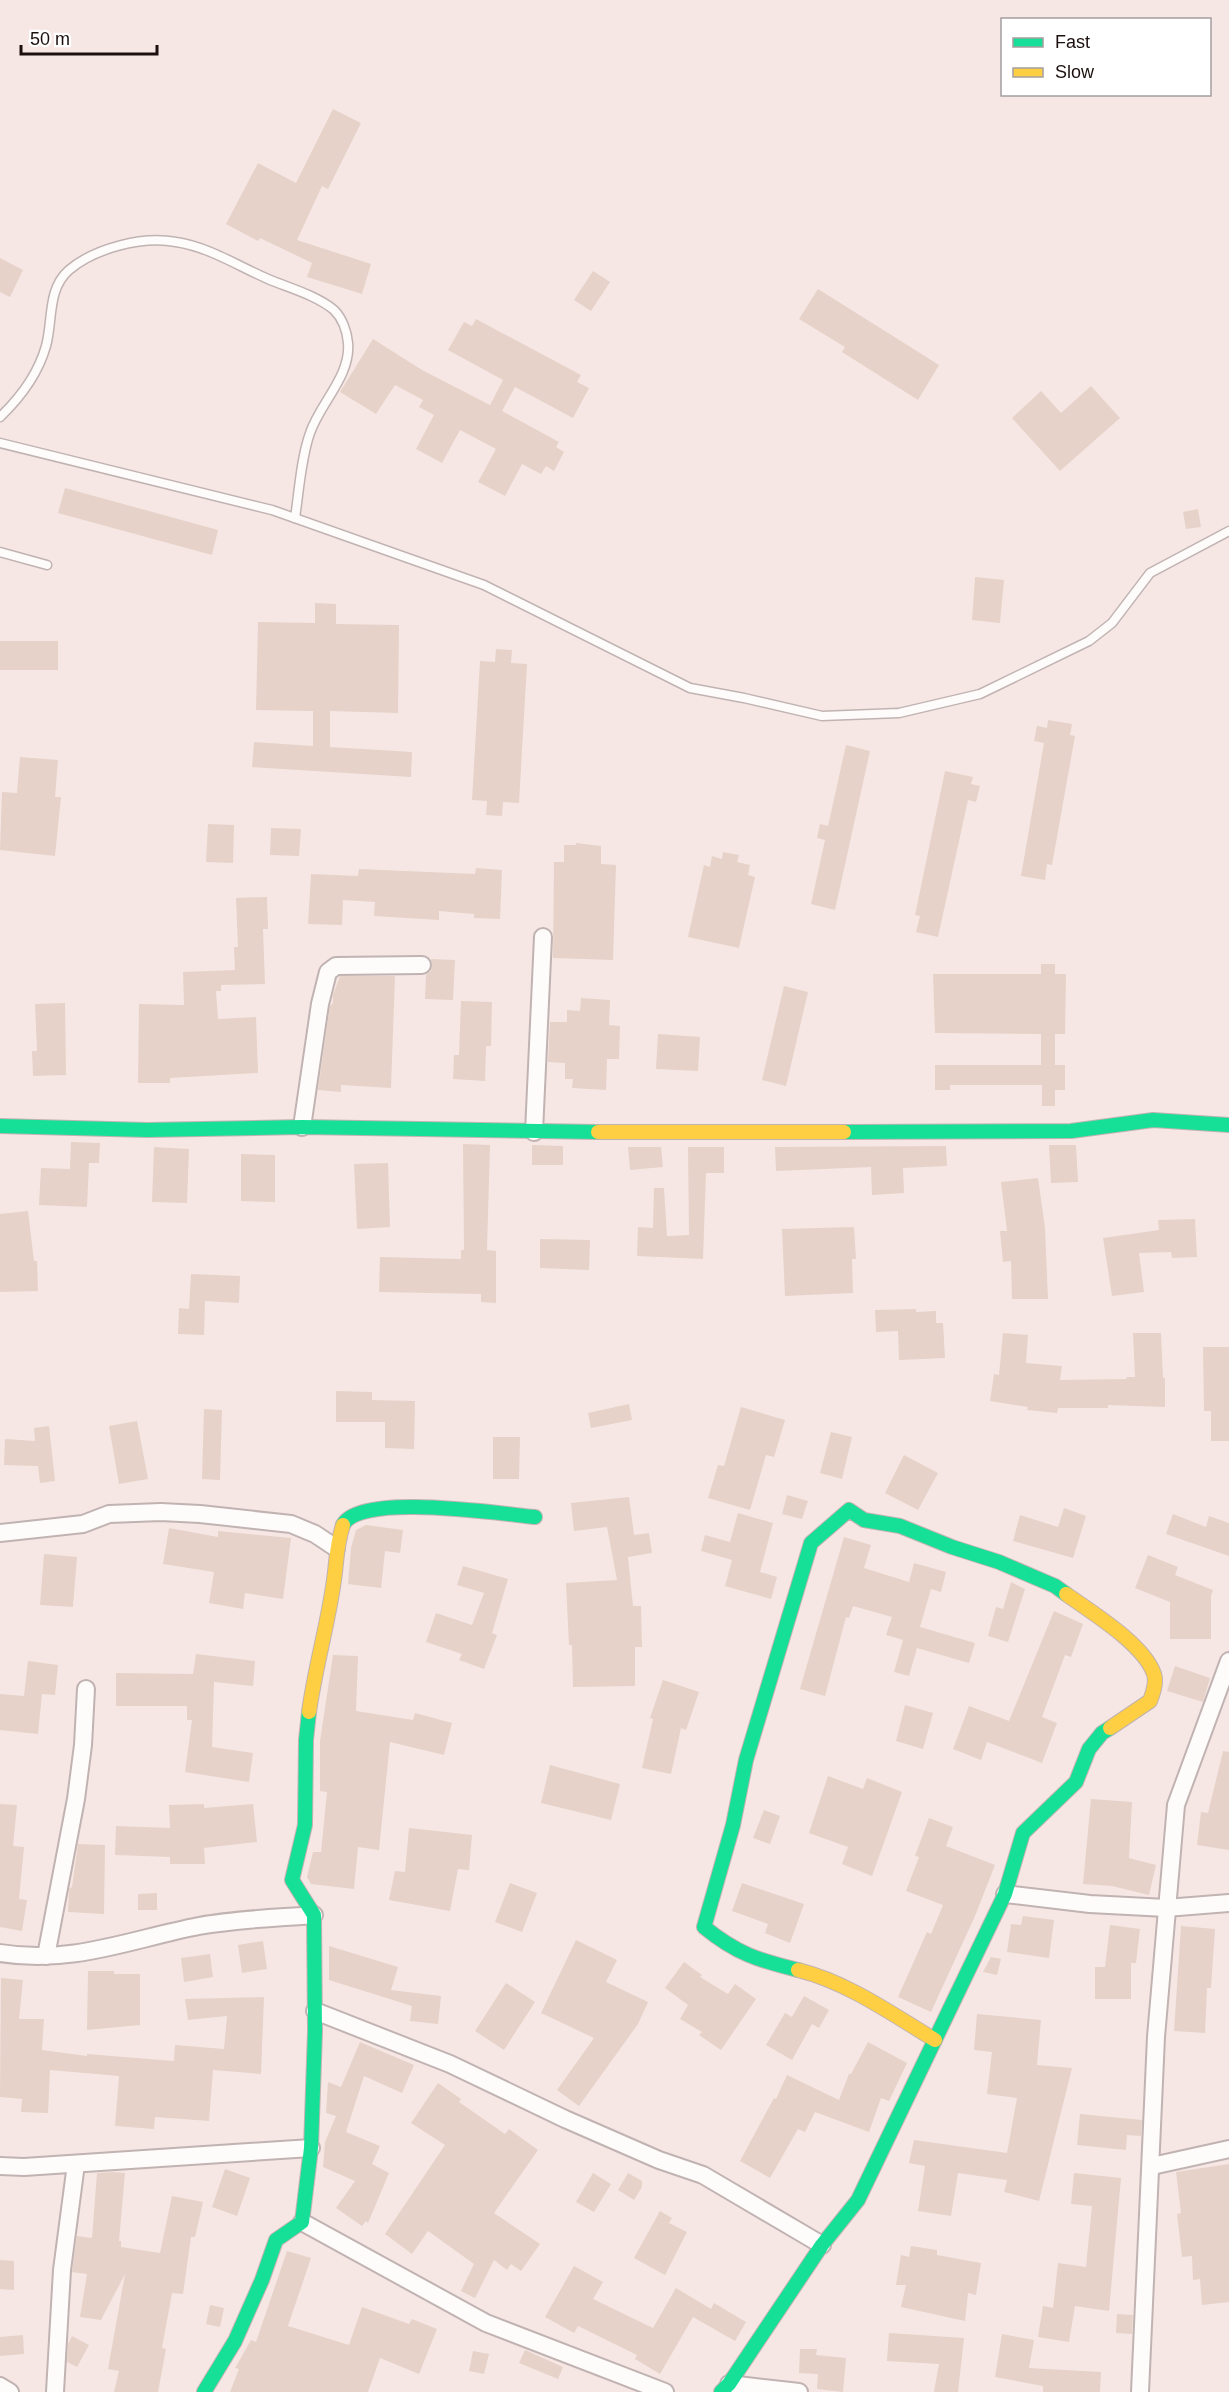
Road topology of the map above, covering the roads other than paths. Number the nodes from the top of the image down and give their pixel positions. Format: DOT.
graph roads {
  1 [pos="0,417"];
  2 [pos="0,443"];
  3 [pos="295,518"];
  4 [pos="1229,531"];
  5 [pos="0,552"];
  6 [pos="47,566"];
  7 [pos="543,937"];
  8 [pos="422,965"];
  9 [pos="1229,1125"];
  10 [pos="0,1126"];
  11 [pos="302,1127"];
  12 [pos="534,1132"];
  13 [pos="535,1517"];
  14 [pos="0,1533"];
  15 [pos="336,1548"];
  16 [pos="1229,1661"];
  17 [pos="86,1689"];
  18 [pos="1005,1894"];
  19 [pos="1229,1903"];
  20 [pos="1166,1908"];
  21 [pos="314,1915"];
  22 [pos="0,1953"];
  23 [pos="46,1956"];
  24 [pos="315,2011"];
  25 [pos="935,2040"];
  26 [pos="311,2148"];
  27 [pos="1229,2149"];
  28 [pos="76,2164"];
  29 [pos="0,2166"];
  30 [pos="1152,2166"];
  31 [pos="302,2222"];
  32 [pos="822,2245"];
  33 [pos="0,2386"];
  34 [pos="725,2388"];
  35 [pos="10,2392"];
  36 [pos="55,2392"];
  37 [pos="204,2392"];
  38 [pos="665,2392"];
  39 [pos="799,2392"];
  40 [pos="1140,2392"];
  1 -- 3 [label="lane"];
  2 -- 3 [label="lane"];
  3 -- 4 [label="lane"];
  5 -- 6 [label="lane"];
  7 -- 12 [label="street"];
  8 -- 11 [label="street"];
  9 -- 12 [label="street"];
  10 -- 11 [label="street"];
  11 -- 12 [label="street"];
  13 -- 15 [label="street"];
  14 -- 15 [label="street"];
  15 -- 21 [label="street"];
  16 -- 20 [label="street"];
  17 -- 23 [label="street"];
  18 -- 20 [label="street"];
  18 -- 25 [label="street"];
  18 -- 25 [label="street"];
  19 -- 20 [label="street"];
  20 -- 30 [label="street"];
  21 -- 23 [label="street"];
  21 -- 24 [label="street"];
  22 -- 23 [label="street"];
  24 -- 26 [label="street"];
  24 -- 32 [label="street"];
  25 -- 32 [label="street"];
  26 -- 28 [label="street"];
  26 -- 31 [label="street"];
  27 -- 30 [label="street"];
  28 -- 29 [label="street"];
  28 -- 36 [label="street"];
  30 -- 40 [label="street"];
  31 -- 37 [label="street"];
  31 -- 38 [label="street"];
  32 -- 34 [label="street"];
  33 -- 35 [label="street"];
  34 -- 39 [label="street"];
}
